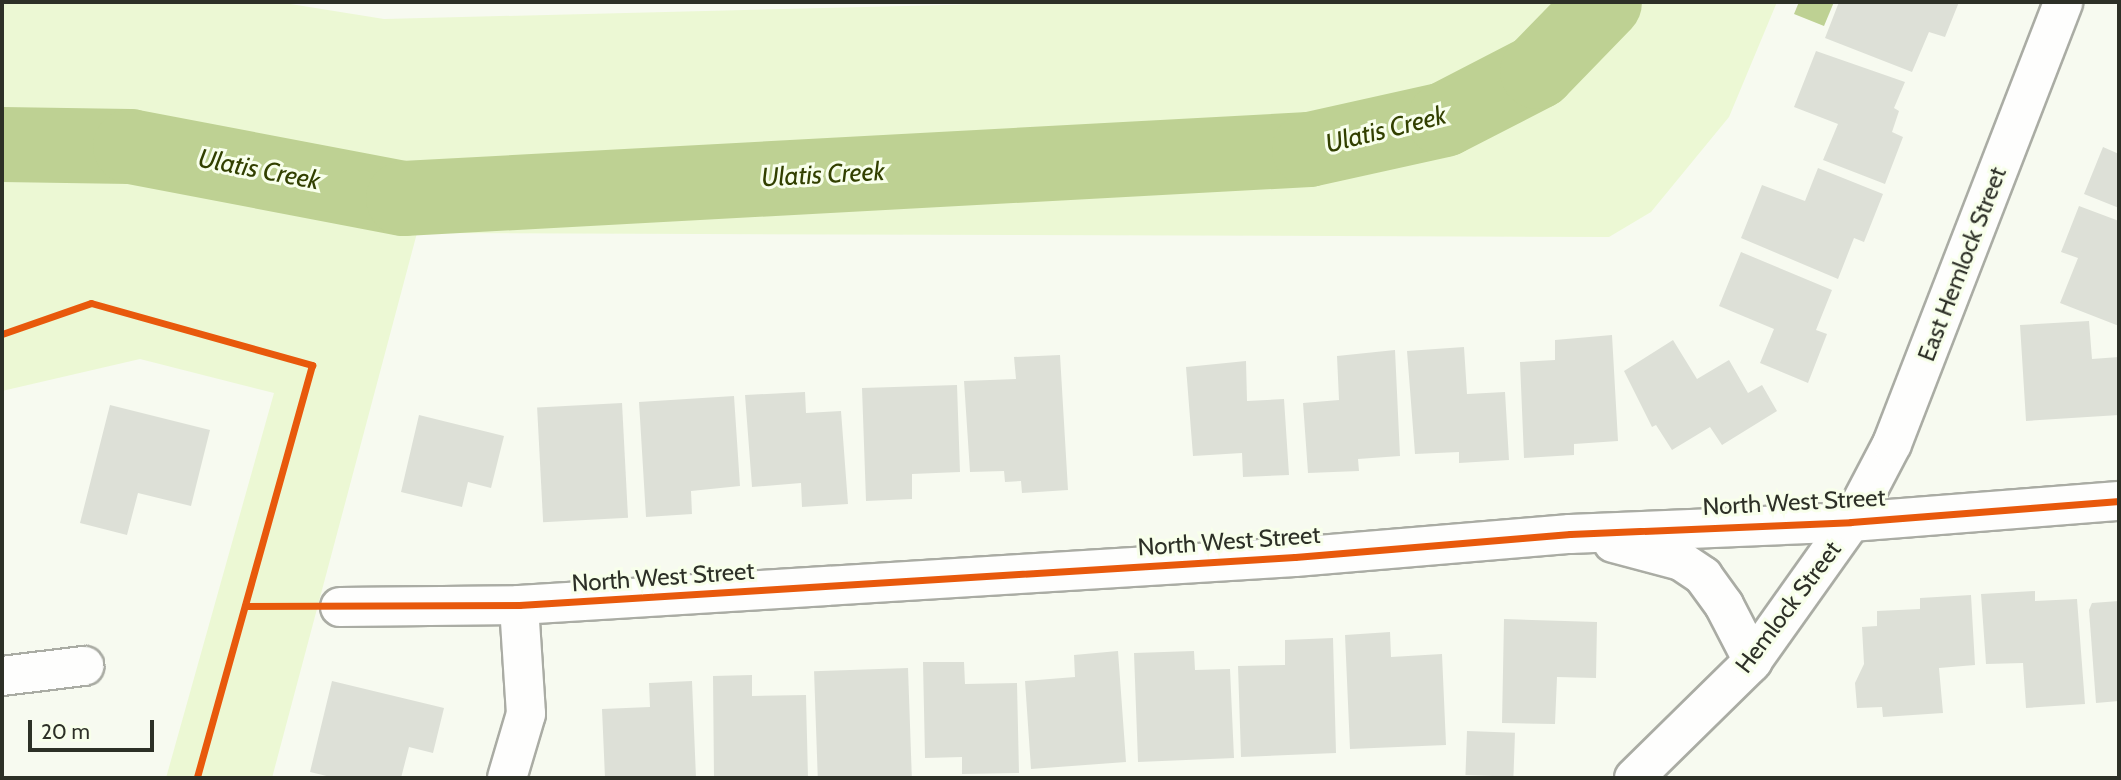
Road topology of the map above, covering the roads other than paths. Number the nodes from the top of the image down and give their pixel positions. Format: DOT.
graph roads {
  1 [pos="2063,2"];
  2 [pos="2119,501"];
  3 [pos="1851,522"];
  4 [pos="1570,534"];
  5 [pos="519,605"];
  6 [pos="340,607"];
  7 [pos="1753,661"];
  8 [pos="84,666"];
  9 [pos="2,676"];
  10 [pos="507,778"];
  11 [pos="1634,778"];
  1 -- 3 [label="street, East Hemlock Street"];
  2 -- 3 [label="street, North West Street"];
  3 -- 4 [label="street, North West Street"];
  3 -- 7 [label="street, Hemlock Street"];
  4 -- 5 [label="street, North West Street"];
  4 -- 7 [label="street"];
  5 -- 6 [label="street, North West Street"];
  5 -- 10 [label="street"];
  7 -- 11 [label="street, Hemlock Street"];
  8 -- 9 [label="street"];
}
